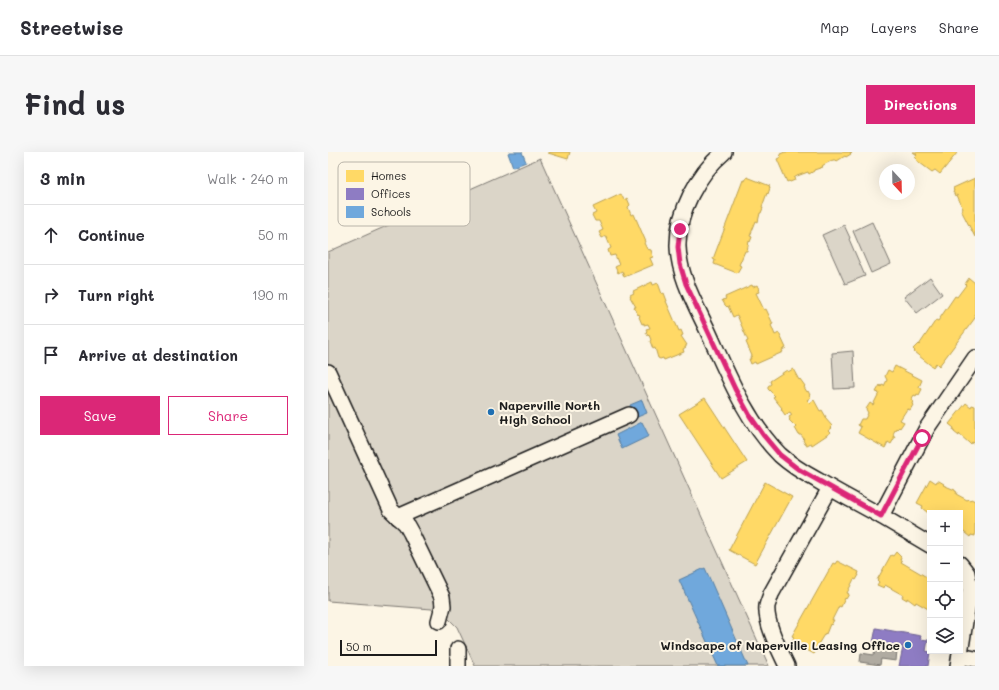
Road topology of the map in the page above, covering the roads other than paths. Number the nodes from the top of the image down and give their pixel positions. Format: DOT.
graph roads {
  1 [pos="724,152"];
  2 [pos="973,364"];
  3 [pos="328,372"];
  4 [pos="629,415"];
  5 [pos="830,488"];
  6 [pos="881,516"];
  7 [pos="398,517"];
  8 [pos="927,543"];
  9 [pos="963,568"];
  10 [pos="439,621"];
  11 [pos="458,648"];
  12 [pos="975,659"];
  13 [pos="959,661"];
  14 [pos="458,666"];
  15 [pos="787,666"];
  1 -- 5 [label="street"];
  2 -- 6 [label="street"];
  3 -- 7 [label="street"];
  4 -- 7 [label="street"];
  5 -- 6 [label="street"];
  5 -- 15 [label="street"];
  6 -- 8 [label="street"];
  7 -- 10 [label="street"];
  9 -- 13 [label="street"];
  11 -- 14 [label="street"];
  12 -- 13 [label="street"];
}
